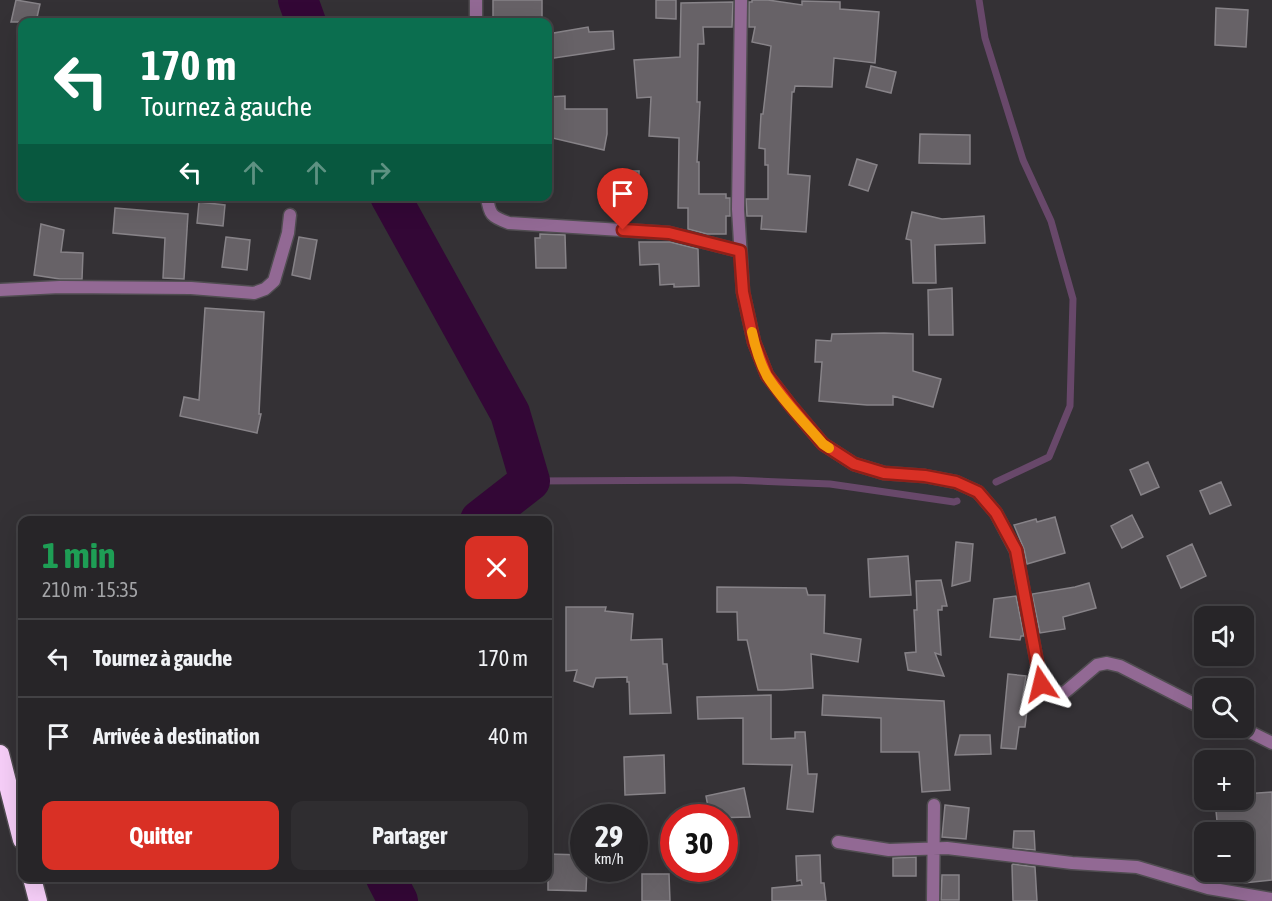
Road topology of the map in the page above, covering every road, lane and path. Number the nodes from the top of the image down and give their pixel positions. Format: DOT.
graph roads {
  1 [pos="476,0"];
  2 [pos="741,0"];
  3 [pos="476,18"];
  4 [pos="487,201"];
  5 [pos="290,215"];
  6 [pos="740,251"];
  7 [pos="0,290"];
  8 [pos="1194,704"];
  9 [pos="1254,734"];
  10 [pos="1272,743"];
  11 [pos="0,754"];
  12 [pos="934,805"];
  13 [pos="18,824"];
  14 [pos="838,842"];
  15 [pos="933,849"];
  16 [pos="33,882"];
  17 [pos="1272,899"];
  18 [pos="38,901"];
  19 [pos="933,901"];
  1 -- 3 [label="street"];
  2 -- 6 [label="street"];
  4 -- 6 [label="street"];
  5 -- 7 [label="street"];
  6 -- 8 [label="street"];
  9 -- 10 [label="street"];
  11 -- 13 [label="highway"];
  12 -- 15 [label="street"];
  14 -- 15 [label="street"];
  15 -- 17 [label="street"];
  15 -- 19 [label="street"];
  16 -- 18 [label="highway"];
}
